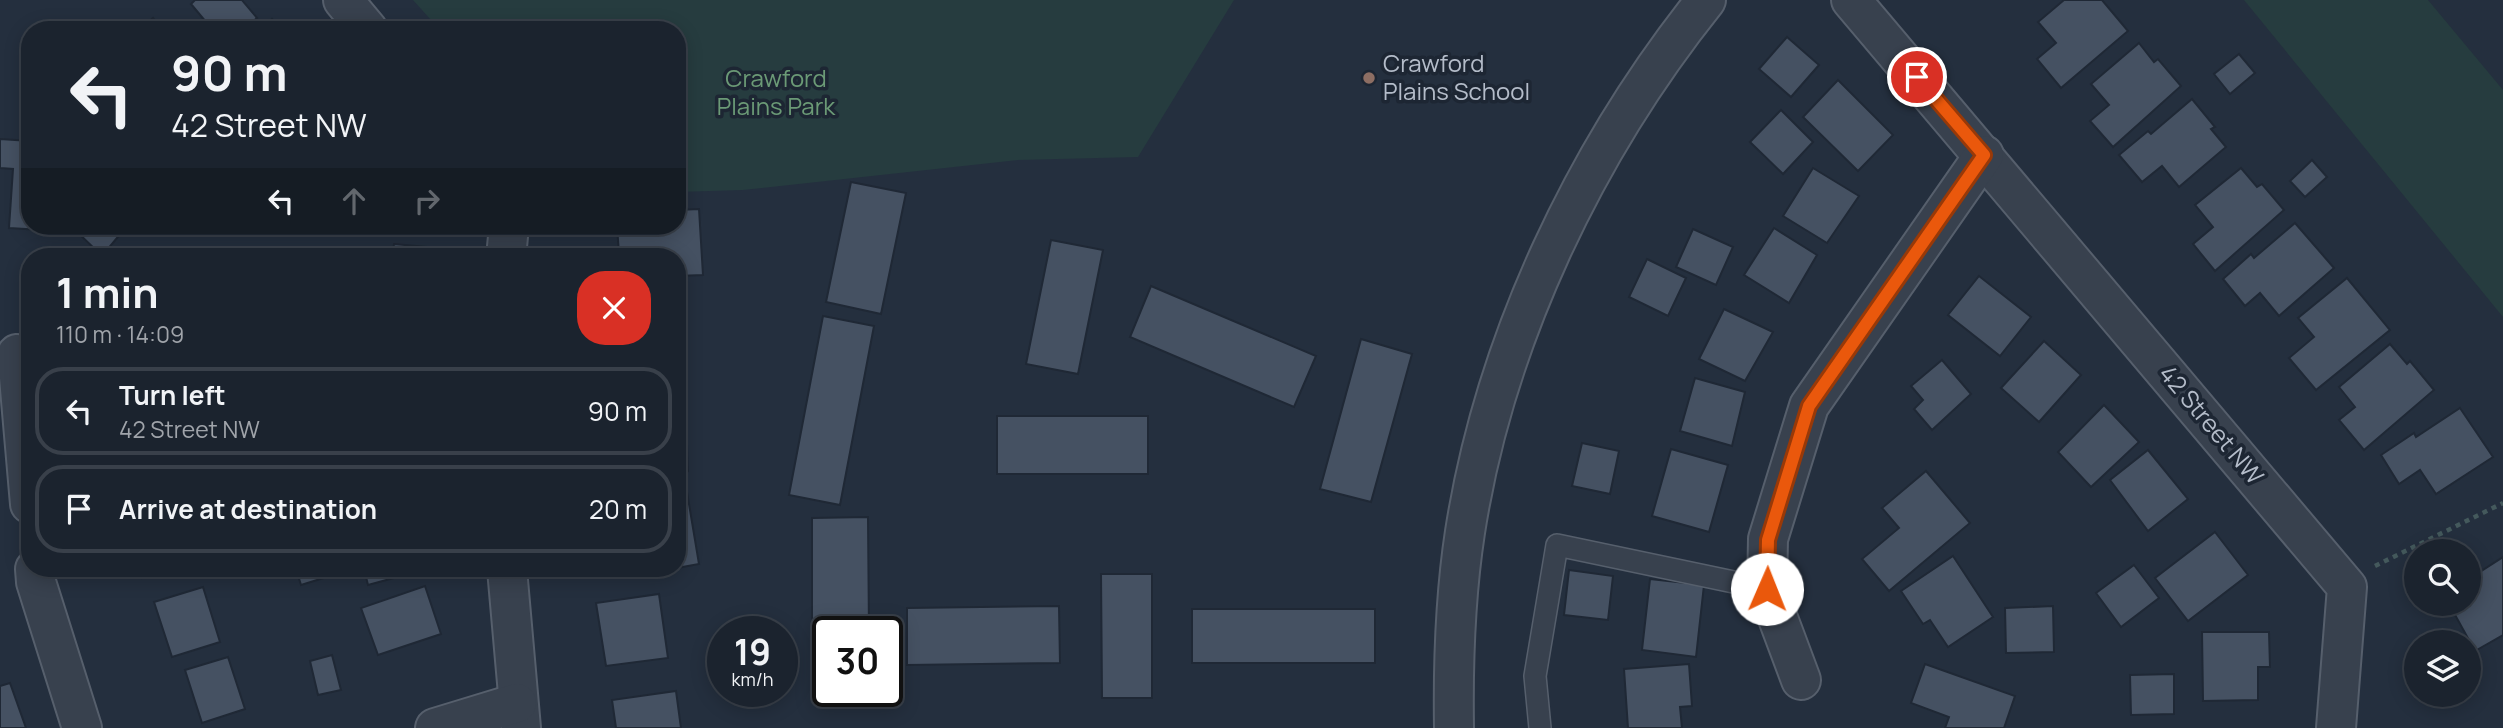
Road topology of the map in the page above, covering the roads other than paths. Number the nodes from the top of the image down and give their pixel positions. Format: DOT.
graph roads {
  1 [pos="343,0"];
  2 [pos="1706,0"];
  3 [pos="1851,0"];
  4 [pos="360,21"];
  5 [pos="1984,155"];
  6 [pos="9,350"];
  7 [pos="21,438"];
  8 [pos="36,577"];
  9 [pos="508,577"];
  10 [pos="1767,589"];
  11 [pos="1801,680"];
  12 [pos="519,716"];
  13 [pos="82,728"];
  14 [pos="436,728"];
  15 [pos="1454,728"];
  16 [pos="1540,728"];
  17 [pos="2336,728"];
  1 -- 4 [label="street"];
  2 -- 15 [label="street"];
  3 -- 5 [label="street, 42 Street NW"];
  5 -- 10 [label="street"];
  5 -- 17 [label="street, 42 Street NW"];
  6 -- 7 [label="street"];
  8 -- 13 [label="street"];
  9 -- 12 [label="street"];
  10 -- 11 [label="street"];
  10 -- 16 [label="lane"];
  12 -- 14 [label="street"];
}
